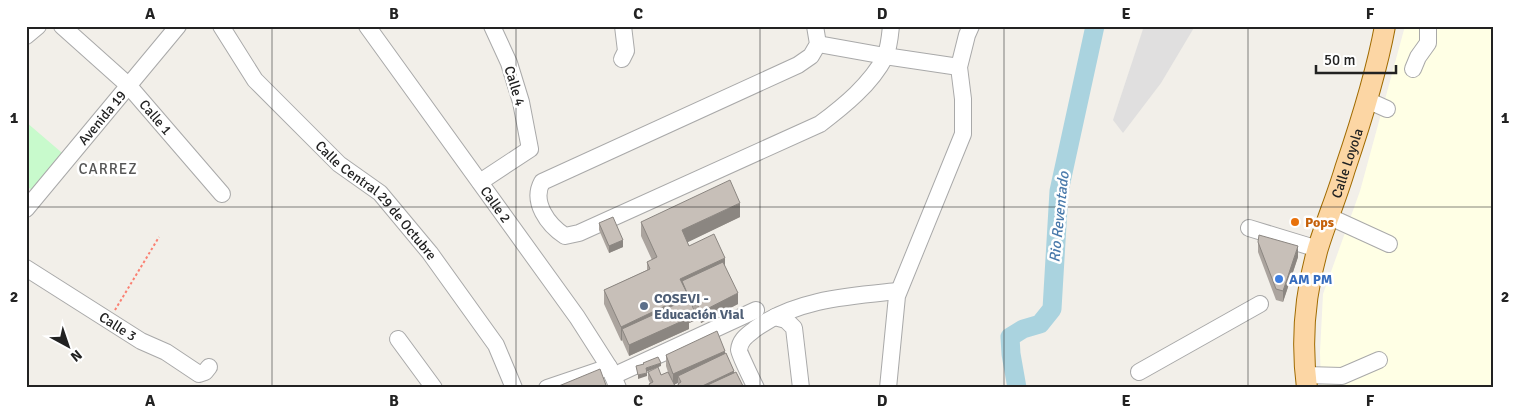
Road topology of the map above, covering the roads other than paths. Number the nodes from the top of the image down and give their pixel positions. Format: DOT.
graph roads {
  1 [pos="38,26"];
  2 [pos="62,26"];
  3 [pos="178,26"];
  4 [pos="221,26"];
  5 [pos="367,26"];
  6 [pos="492,26"];
  7 [pos="622,26"];
  8 [pos="815,26"];
  9 [pos="891,26"];
  10 [pos="971,26"];
  11 [pos="1385,26"];
  12 [pos="1428,26"];
  13 [pos="26,36"];
  14 [pos="818,44"];
  15 [pos="885,56"];
  16 [pos="622,59"];
  17 [pos="959,67"];
  18 [pos="1413,69"];
  19 [pos="128,85"];
  20 [pos="1367,100"];
  21 [pos="1387,109"];
  22 [pos="480,182"];
  23 [pos="222,194"];
  24 [pos="26,209"];
  25 [pos="1330,217"];
  26 [pos="1249,228"];
  27 [pos="1388,244"];
  28 [pos="1318,248"];
  29 [pos="26,268"];
  30 [pos="898,291"];
  31 [pos="1260,304"];
  32 [pos="756,310"];
  33 [pos="775,317"];
  34 [pos="398,339"];
  35 [pos="1379,360"];
  36 [pos="209,366"];
  37 [pos="1139,372"];
  38 [pos="613,377"];
  39 [pos="1306,381"];
  40 [pos="434,388"];
  41 [pos="514,388"];
  42 [pos="547,388"];
  43 [pos="756,388"];
  44 [pos="801,388"];
  45 [pos="888,388"];
  1 -- 13 [label="street"];
  2 -- 19 [label="street, Calle 1"];
  3 -- 19 [label="street, Avenida 19"];
  4 -- 41 [label="street, Calle Central 29 de Octubre"];
  5 -- 22 [label="street, Calle 2"];
  6 -- 22 [label="street, Calle 4"];
  7 -- 16 [label="street"];
  8 -- 14 [label="street"];
  9 -- 15 [label="street"];
  10 -- 17 [label="street"];
  11 -- 20 [label="main road, Calle Loyola"];
  12 -- 18 [label="street"];
  14 -- 15 [label="street"];
  14 -- 15 [label="street"];
  15 -- 17 [label="street"];
  17 -- 30 [label="street"];
  19 -- 23 [label="street, Calle 1"];
  19 -- 24 [label="street, Avenida 19"];
  20 -- 21 [label="street"];
  20 -- 25 [label="main road, Calle Loyola"];
  22 -- 38 [label="street, Calle 2"];
  25 -- 27 [label="street"];
  25 -- 28 [label="main road, Calle Loyola"];
  26 -- 28 [label="street"];
  28 -- 39 [label="main road, Calle Loyola"];
  29 -- 36 [label="street, Calle 3"];
  30 -- 33 [label="street"];
  30 -- 45 [label="street"];
  31 -- 37 [label="street"];
  32 -- 38 [label="street"];
  33 -- 43 [label="street"];
  33 -- 44 [label="street"];
  34 -- 40 [label="street"];
  35 -- 39 [label="street"];
  38 -- 42 [label="street"];
}
